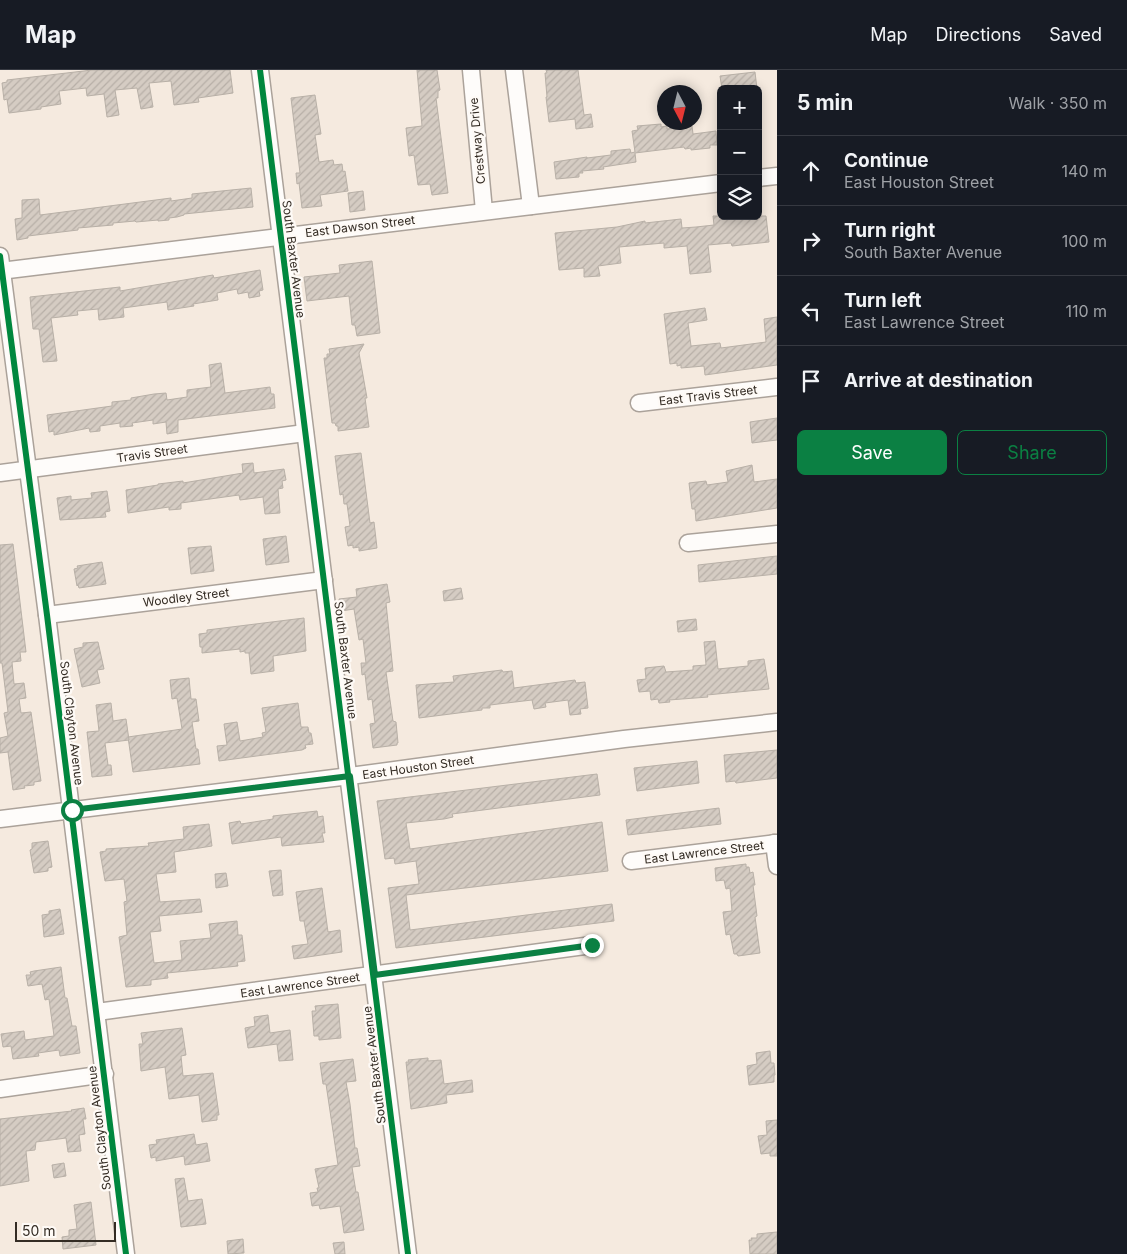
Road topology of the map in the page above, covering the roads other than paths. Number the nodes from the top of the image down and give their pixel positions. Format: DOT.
graph roads {
  1 [pos="260,70"];
  2 [pos="471,70"];
  3 [pos="514,70"];
  4 [pos="777,176"];
  5 [pos="762,178"];
  6 [pos="717,183"];
  7 [pos="531,206"];
  8 [pos="484,211"];
  9 [pos="280,236"];
  10 [pos="1,266"];
  11 [pos="777,387"];
  12 [pos="639,403"];
  13 [pos="305,433"];
  14 [pos="28,469"];
  15 [pos="0,473"];
  16 [pos="777,534"];
  17 [pos="688,544"];
  18 [pos="324,580"];
  19 [pos="47,615"];
  20 [pos="777,722"];
  21 [pos="350,776"];
  22 [pos="72,810"];
  23 [pos="0,819"];
  24 [pos="776,843"];
  25 [pos="631,861"];
  26 [pos="777,866"];
  27 [pos="592,945"];
  28 [pos="375,975"];
  29 [pos="97,1012"];
  30 [pos="104,1074"];
  31 [pos="0,1088"];
  32 [pos="126,1254"];
  33 [pos="408,1254"];
  1 -- 9 [label="street, South Baxter Avenue"];
  2 -- 8 [label="street, Crestway Drive"];
  3 -- 7 [label="street"];
  4 -- 5 [label="street"];
  6 -- 7 [label="street, East Dawson Street"];
  7 -- 8 [label="street, East Dawson Street"];
  8 -- 9 [label="street, East Dawson Street"];
  9 -- 10 [label="street, East Dawson Street"];
  9 -- 13 [label="street, South Baxter Avenue"];
  10 -- 14 [label="street, South Clayton Avenue"];
  11 -- 12 [label="street, East Travis Street"];
  13 -- 14 [label="street, Travis Street"];
  13 -- 18 [label="street, South Baxter Avenue"];
  14 -- 15 [label="street, Travis Street"];
  14 -- 19 [label="street, South Clayton Avenue"];
  16 -- 17 [label="street"];
  18 -- 19 [label="street, Woodley Street"];
  18 -- 21 [label="street, South Baxter Avenue"];
  19 -- 22 [label="street, South Clayton Avenue"];
  20 -- 21 [label="street, East Houston Street"];
  21 -- 22 [label="street, East Houston Street"];
  21 -- 28 [label="street, South Baxter Avenue"];
  22 -- 23 [label="street, East Houston Street"];
  22 -- 29 [label="street, South Clayton Avenue"];
  24 -- 25 [label="street, East Lawrence Street"];
  24 -- 26 [label="street"];
  27 -- 28 [label="street, East Lawrence Street"];
  28 -- 29 [label="street, East Lawrence Street"];
  28 -- 33 [label="street, South Baxter Avenue"];
  29 -- 30 [label="street, South Clayton Avenue"];
  30 -- 31 [label="street"];
  30 -- 32 [label="street, South Clayton Avenue"];
}
